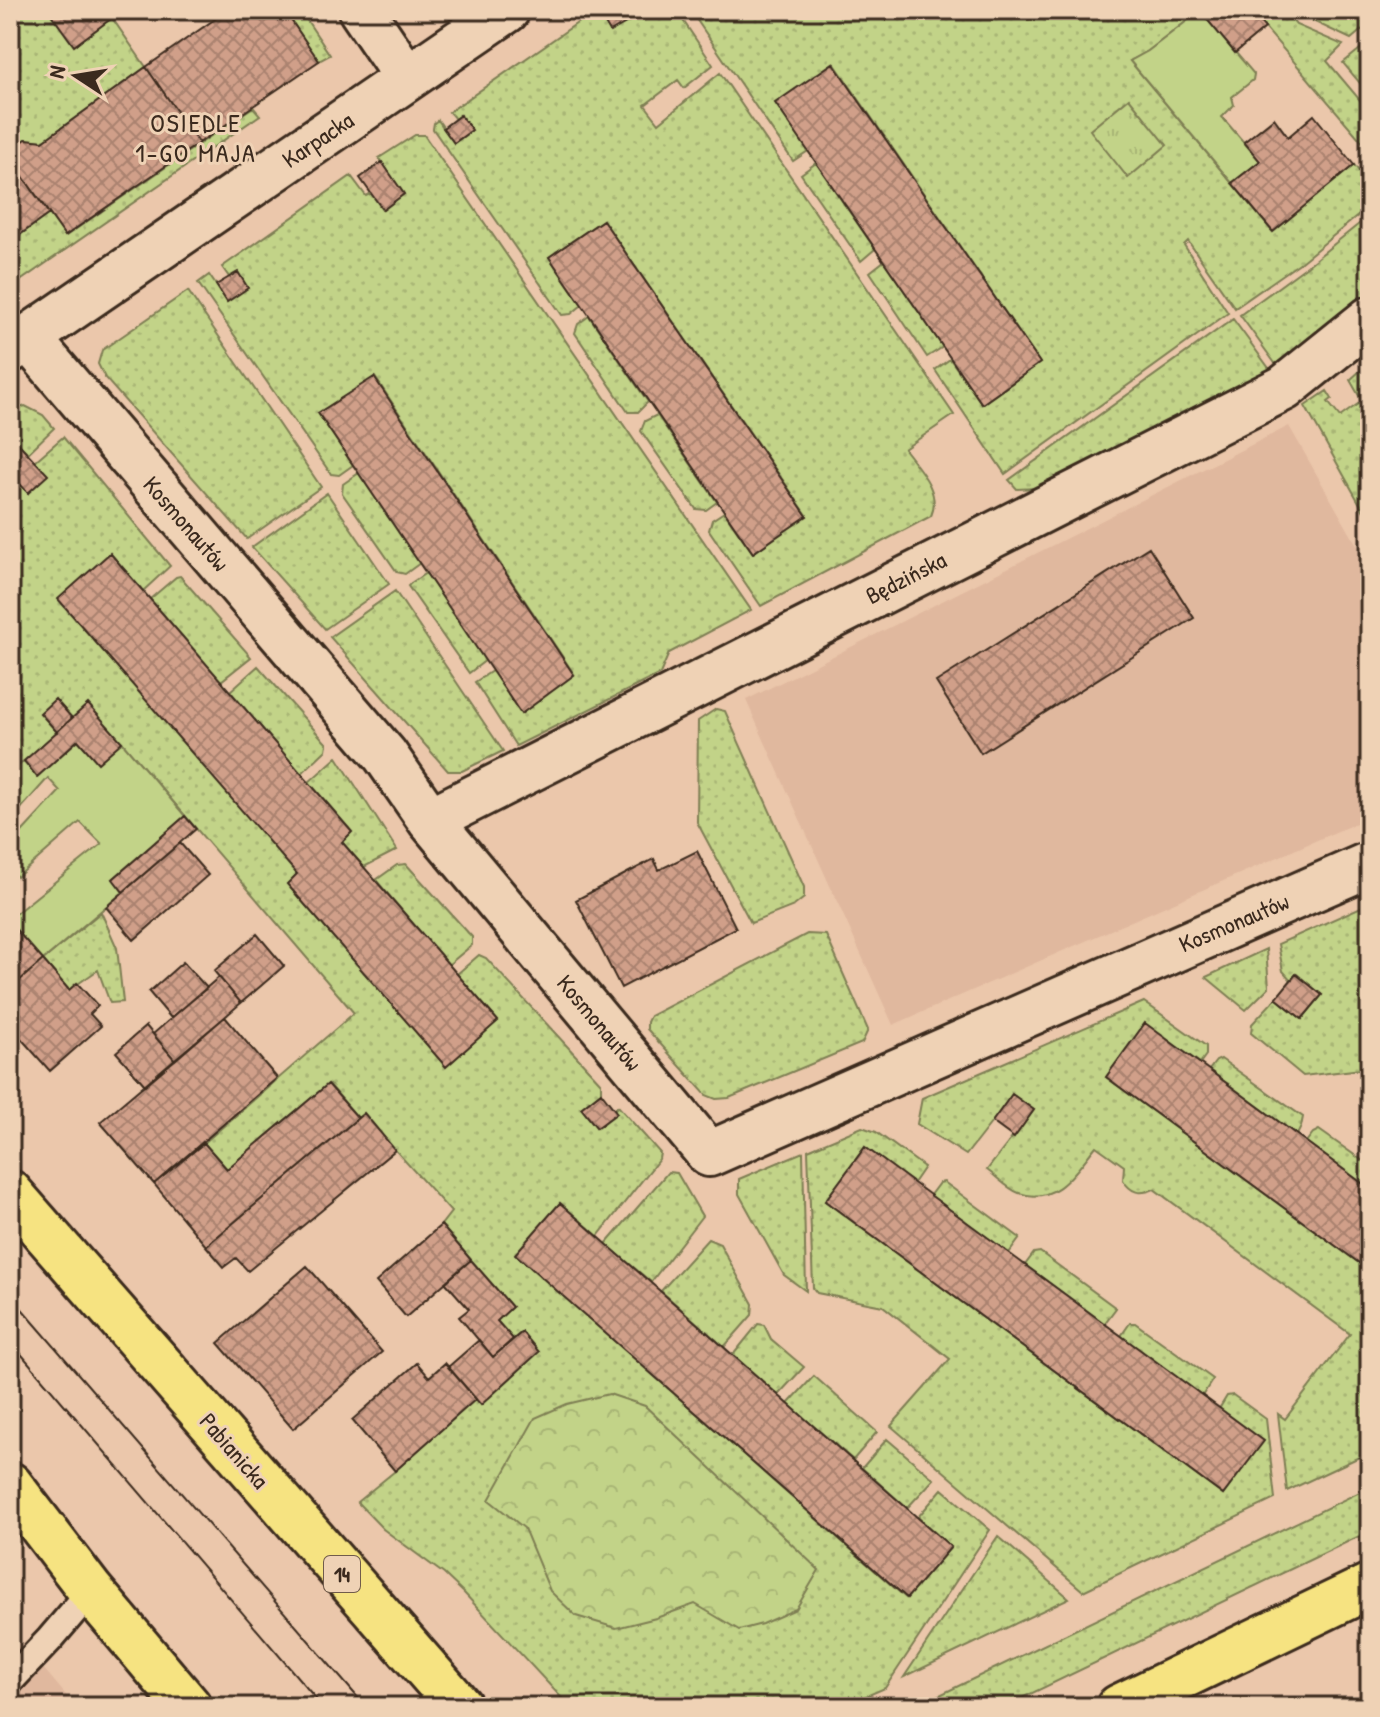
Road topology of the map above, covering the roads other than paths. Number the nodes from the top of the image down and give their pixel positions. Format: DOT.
graph roads {
  1 [pos="361,10"];
  2 [pos="507,10"];
  3 [pos="407,78"];
  4 [pos="1370,319"];
  5 [pos="19,344"];
  6 [pos="430,820"];
  7 [pos="1370,864"];
  8 [pos="10,1193"];
  9 [pos="10,1485"];
  10 [pos="1370,1586"];
  11 [pos="91,1591"];
  12 [pos="10,1681"];
  13 [pos="189,1707"];
  14 [pos="460,1707"];
  15 [pos="1119,1707"];
  1 -- 3 [label="street"];
  2 -- 3 [label="street, Karpacka"];
  3 -- 5 [label="street, Karpacka"];
  4 -- 6 [label="street, Będzińska"];
  5 -- 6 [label="street, Kosmonautów"];
  6 -- 7 [label="street, Kosmonautów"];
  8 -- 14 [label="main road, Pabianicka / 14"];
  9 -- 11 [label="main road"];
  10 -- 15 [label="main road"];
  11 -- 12 [label="lane"];
  11 -- 13 [label="main road"];
}
